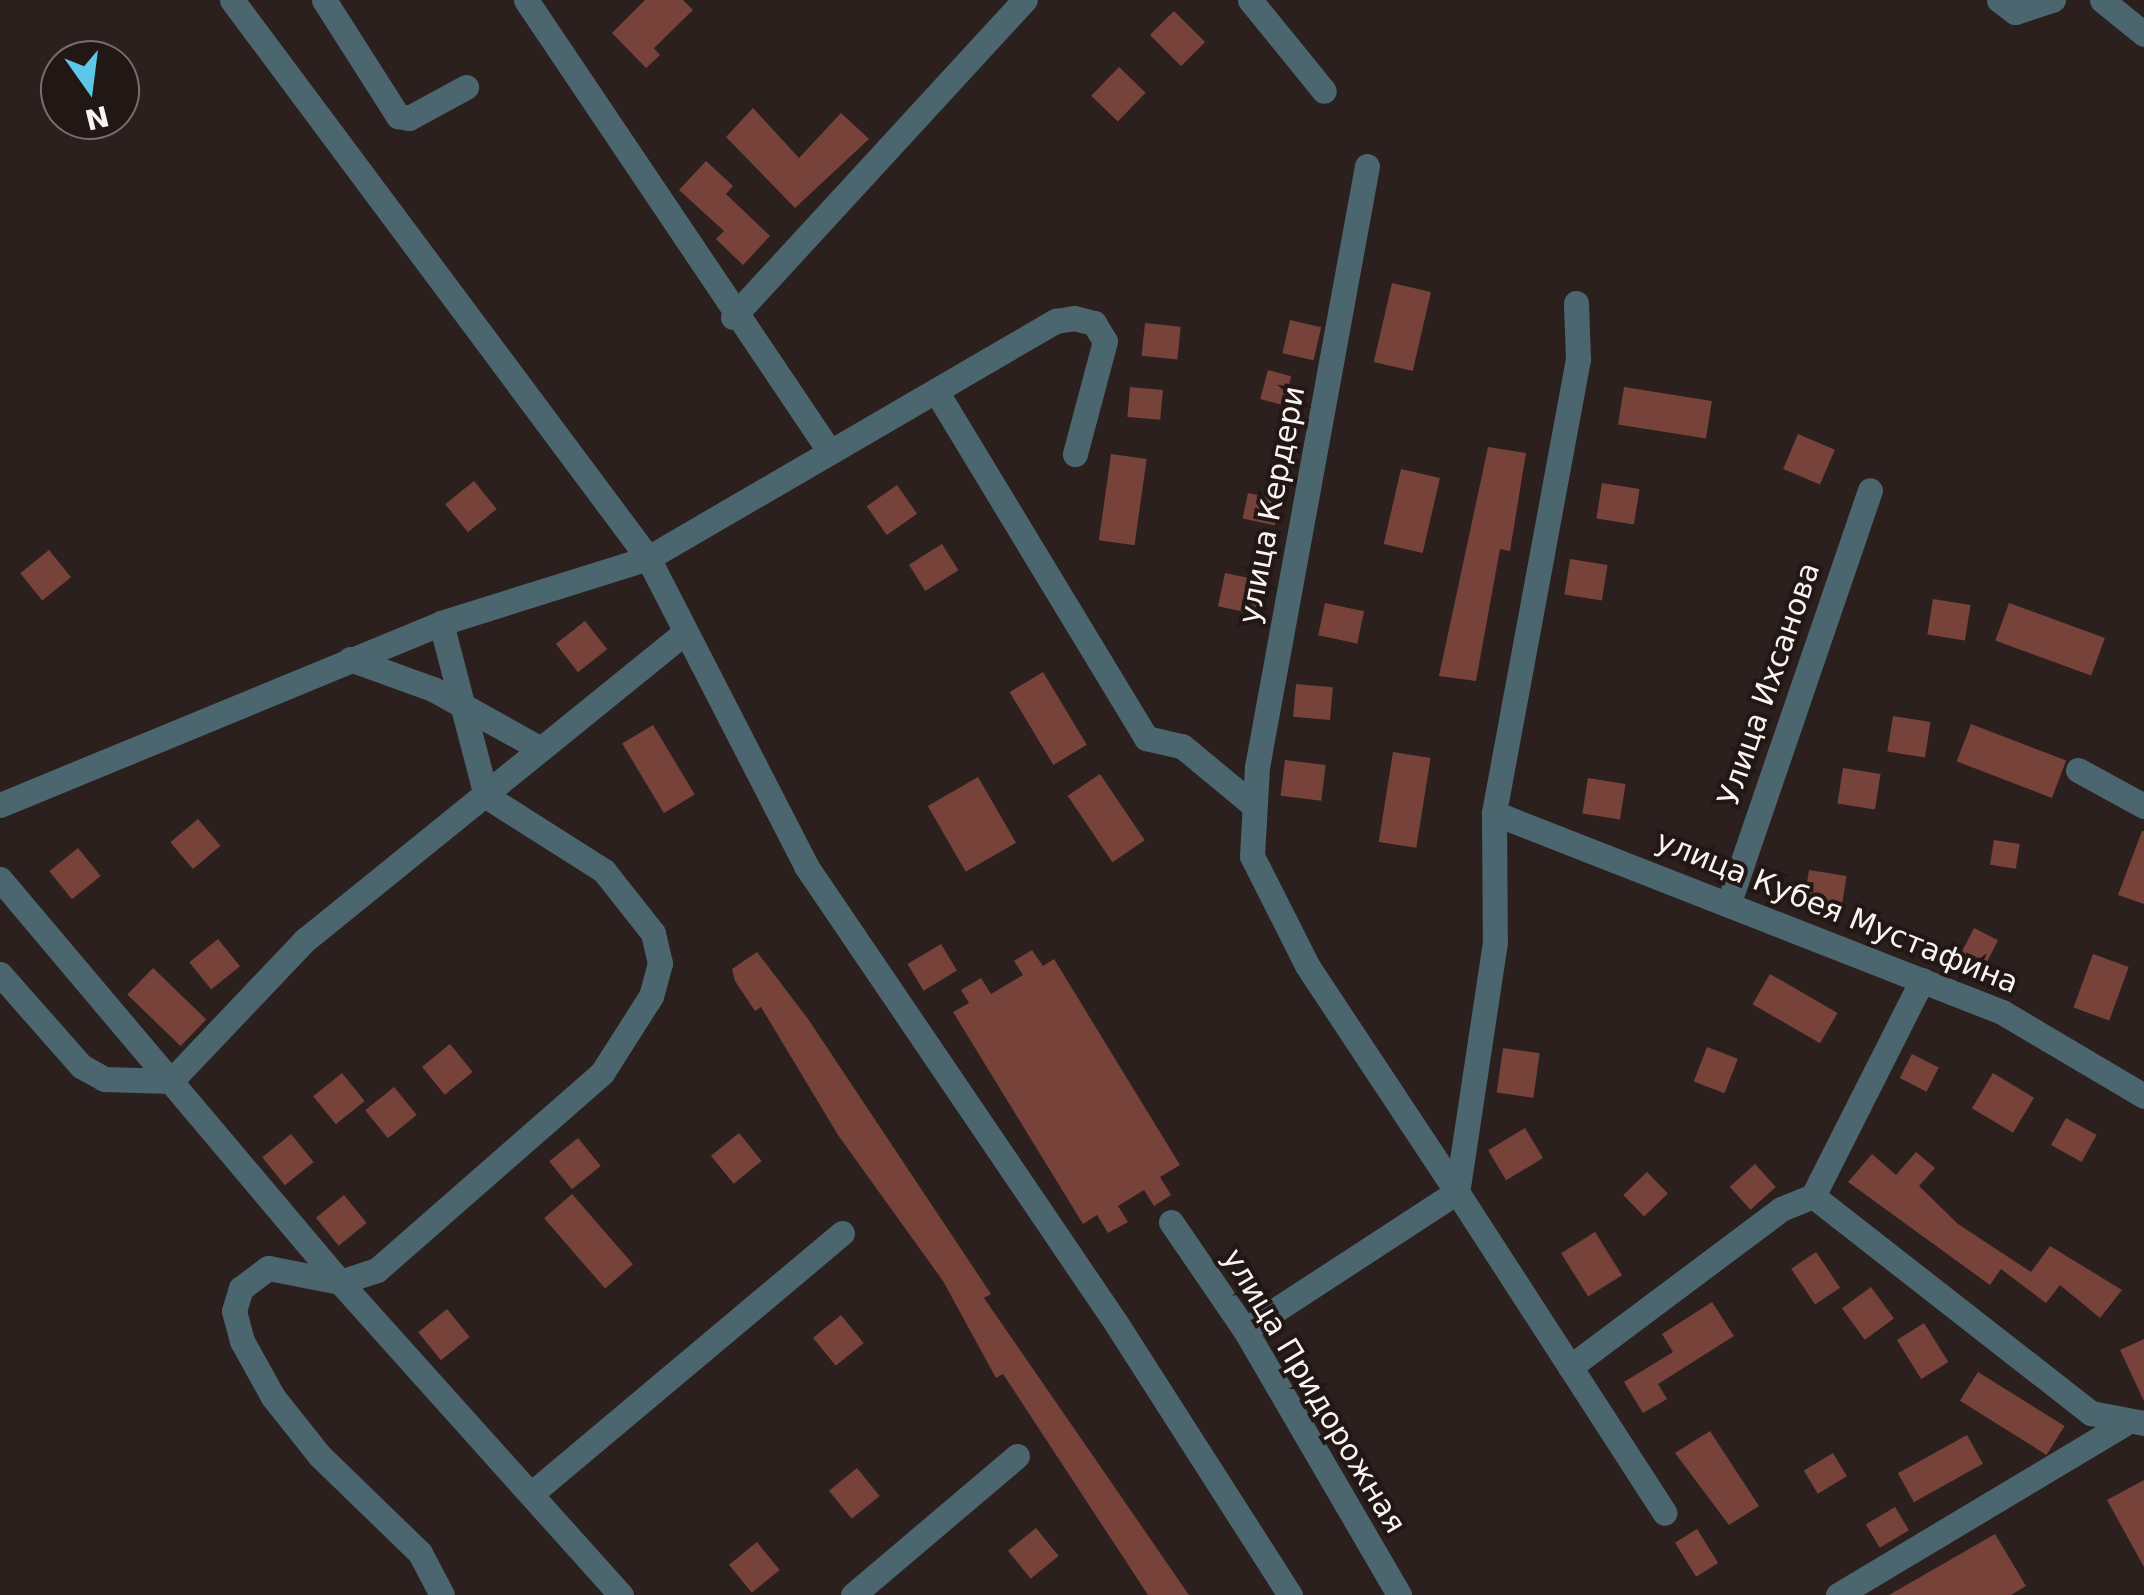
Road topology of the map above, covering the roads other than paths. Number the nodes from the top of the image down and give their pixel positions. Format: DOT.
graph roads {
  1 [pos="232,0"];
  2 [pos="324,0"];
  3 [pos="1025,0"];
  4 [pos="1250,0"];
  5 [pos="1999,0"];
  6 [pos="2052,0"];
  7 [pos="2102,0"];
  8 [pos="532,2"];
  9 [pos="2144,34"];
  10 [pos="466,87"];
  11 [pos="1324,91"];
  12 [pos="1367,166"];
  13 [pos="1576,303"];
  14 [pos="733,317"];
  15 [pos="936,390"];
  16 [pos="830,452"];
  17 [pos="1075,454"];
  18 [pos="1870,490"];
  19 [pos="648,558"];
  20 [pos="441,623"];
  21 [pos="684,634"];
  22 [pos="350,659"];
  23 [pos="456,701"];
  24 [pos="536,747"];
  25 [pos="2078,770"];
  26 [pos="486,796"];
  27 [pos="1252,804"];
  28 [pos="0,805"];
  29 [pos="2144,806"];
  30 [pos="1494,813"];
  31 [pos="0,878"];
  32 [pos="1730,899"];
  33 [pos="0,974"];
  34 [pos="1922,980"];
  35 [pos="171,1081"];
  36 [pos="2144,1096"];
  37 [pos="1458,1192"];
  38 [pos="1813,1196"];
  39 [pos="1171,1222"];
  40 [pos="842,1233"];
  41 [pos="340,1282"];
  42 [pos="1245,1330"];
  43 [pos="1570,1366"];
  44 [pos="2134,1424"];
  45 [pos="1017,1456"];
  46 [pos="531,1494"];
  47 [pos="1665,1514"];
  48 [pos="442,1595"];
  49 [pos="621,1595"];
  50 [pos="853,1595"];
  51 [pos="1290,1595"];
  52 [pos="1399,1595"];
  53 [pos="1838,1595"];
  1 -- 19 [label="street"];
  2 -- 10 [label="street"];
  3 -- 14 [label="street"];
  4 -- 11 [label="street"];
  5 -- 6 [label="street"];
  7 -- 9 [label="street"];
  8 -- 14 [label="street"];
  12 -- 27 [label="street, улица Кердери"];
  13 -- 30 [label="street"];
  14 -- 16 [label="street"];
  15 -- 16 [label="street"];
  15 -- 17 [label="street"];
  15 -- 27 [label="street"];
  16 -- 19 [label="street"];
  18 -- 32 [label="street, Улица Ихсанова"];
  19 -- 20 [label="street"];
  19 -- 21 [label="street"];
  20 -- 22 [label="street"];
  20 -- 23 [label="street"];
  21 -- 24 [label="street"];
  21 -- 51 [label="street"];
  22 -- 23 [label="street"];
  22 -- 28 [label="street"];
  23 -- 24 [label="street"];
  23 -- 26 [label="street"];
  24 -- 26 [label="street"];
  25 -- 29 [label="street"];
  26 -- 35 [label="street"];
  26 -- 41 [label="street"];
  27 -- 37 [label="street, улица Кердери"];
  30 -- 32 [label="street, улица Кубея Мустафина"];
  30 -- 37 [label="street"];
  31 -- 35 [label="street"];
  32 -- 34 [label="street, улица Кубея Мустафина"];
  33 -- 35 [label="street"];
  34 -- 36 [label="street, улица Кубея Мустафина"];
  34 -- 38 [label="street"];
  35 -- 41 [label="street"];
  37 -- 42 [label="street"];
  37 -- 43 [label="street"];
  38 -- 43 [label="street"];
  38 -- 44 [label="street"];
  39 -- 42 [label="street, улица Придорожная"];
  40 -- 46 [label="street"];
  41 -- 46 [label="street"];
  41 -- 48 [label="street"];
  42 -- 52 [label="street, улица Придорожная"];
  43 -- 47 [label="street"];
  44 -- 53 [label="street"];
  45 -- 50 [label="street"];
  46 -- 49 [label="street"];
}
